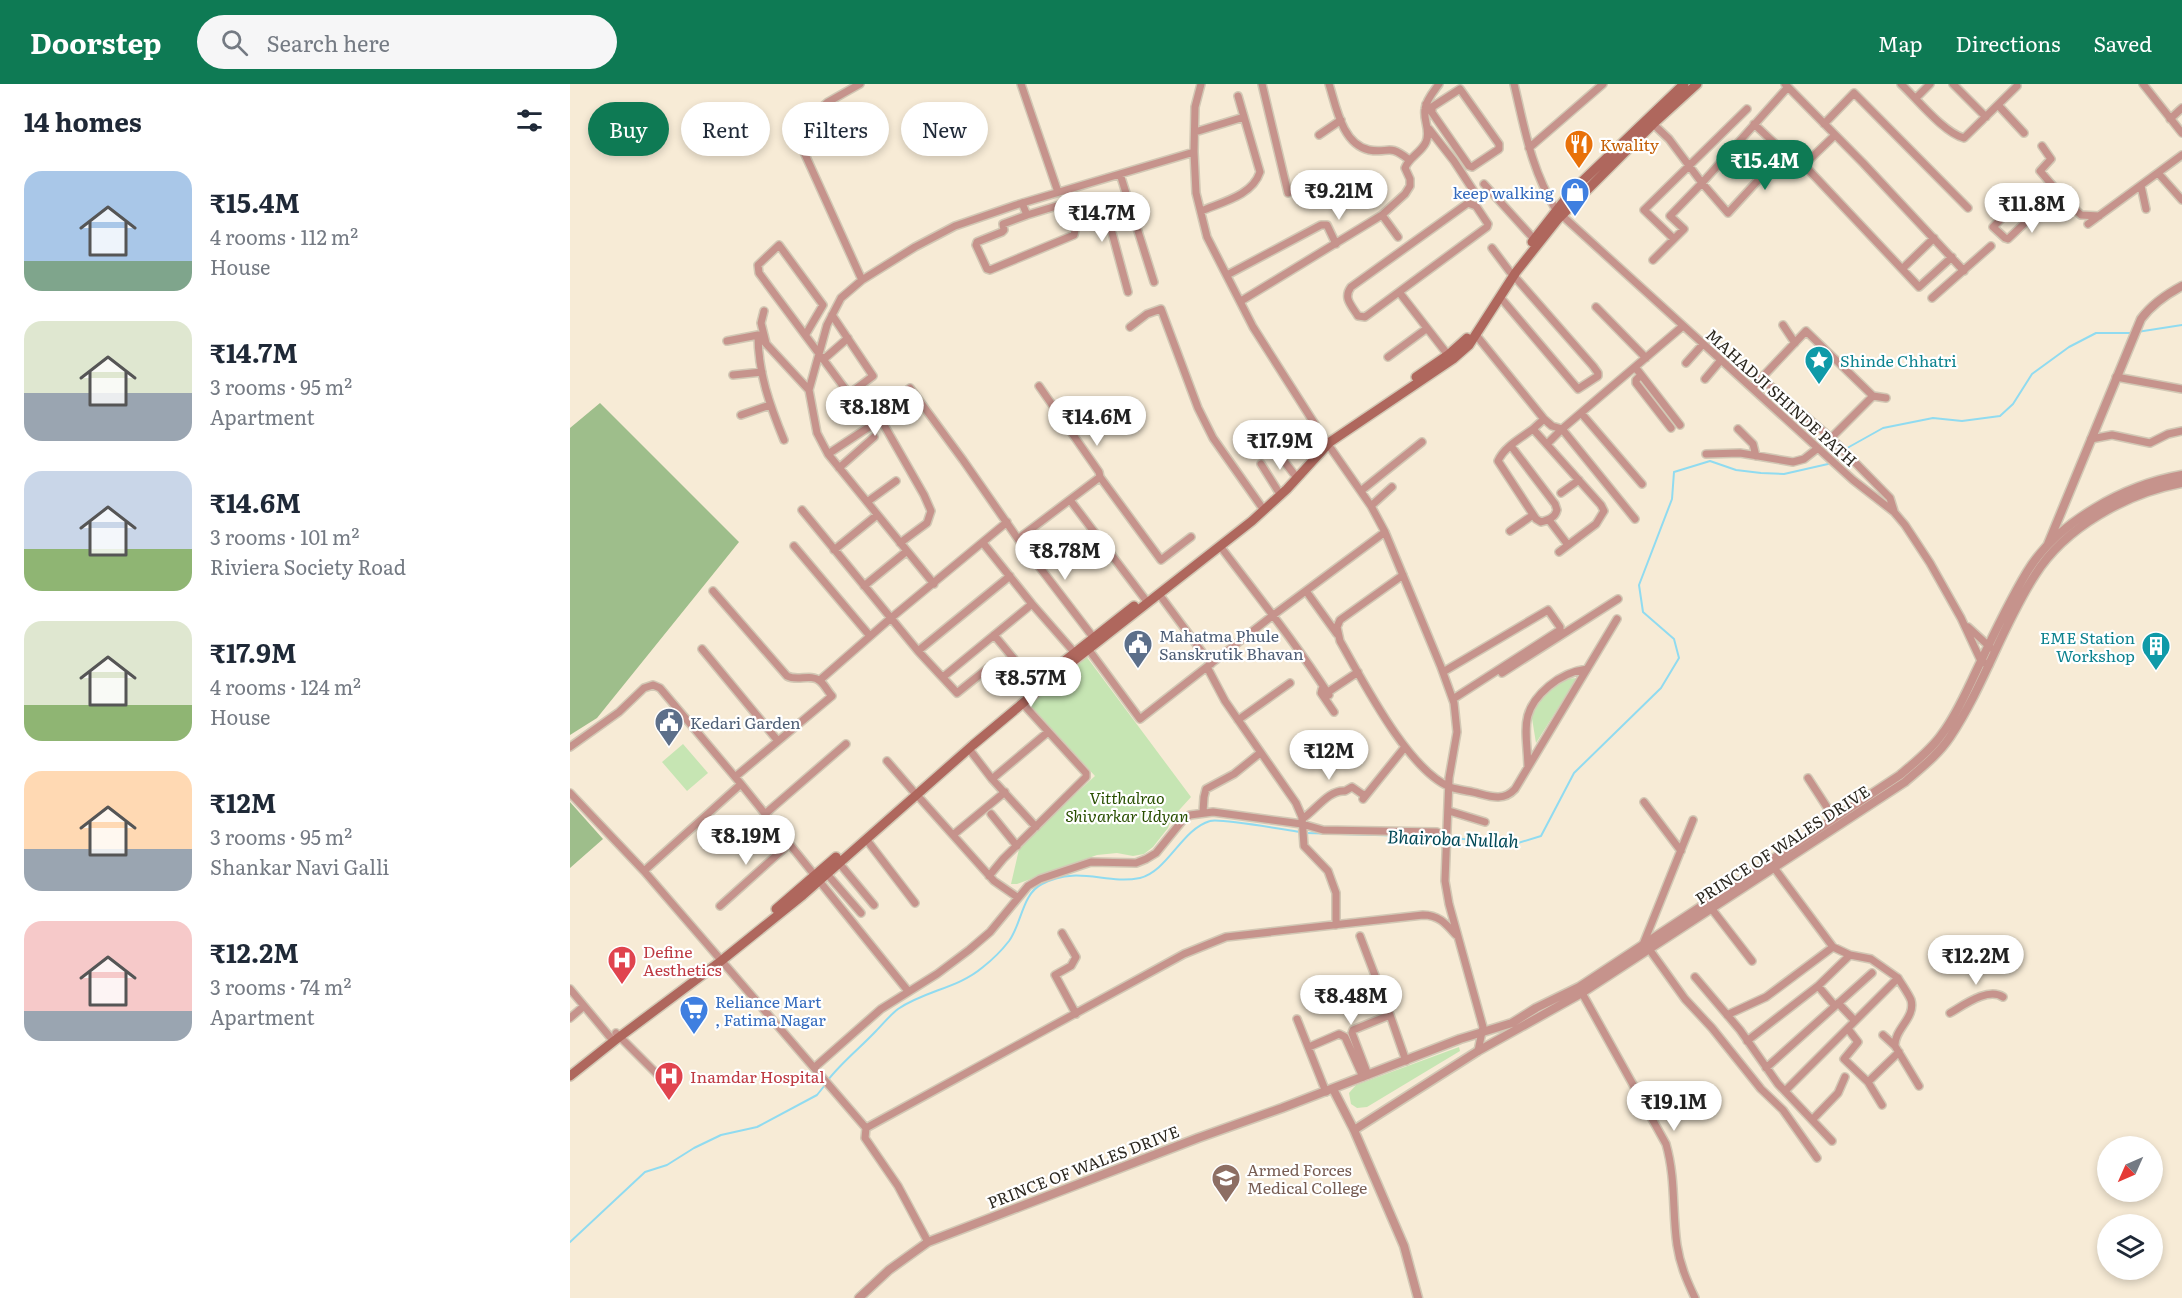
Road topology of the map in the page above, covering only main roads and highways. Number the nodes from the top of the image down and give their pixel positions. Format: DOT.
graph roads {
  1 [pos="1684,84"];
  2 [pos="1698,84"];
  3 [pos="1650,121"];
  4 [pos="1559,213"];
  5 [pos="1512,274"];
  6 [pos="1326,442"];
  7 [pos="1146,601"];
  8 [pos="1086,647"];
  9 [pos="915,793"];
  10 [pos="820,876"];
  11 [pos="615,1036"];
  12 [pos="570,1069"];
  13 [pos="570,1076"];
  1 -- 3 [label="main road"];
  2 -- 3 [label="main road"];
  3 -- 4 [label="main road"];
  4 -- 5 [label="main road"];
  4 -- 5 [label="main road"];
  5 -- 6 [label="main road"];
  5 -- 6 [label="main road"];
  6 -- 7 [label="main road"];
  6 -- 7 [label="main road"];
  7 -- 8 [label="main road"];
  7 -- 8 [label="main road"];
  8 -- 9 [label="main road"];
  8 -- 9 [label="main road"];
  9 -- 10 [label="main road"];
  9 -- 10 [label="main road"];
  10 -- 11 [label="main road"];
  11 -- 12 [label="main road"];
  11 -- 13 [label="main road"];
}
